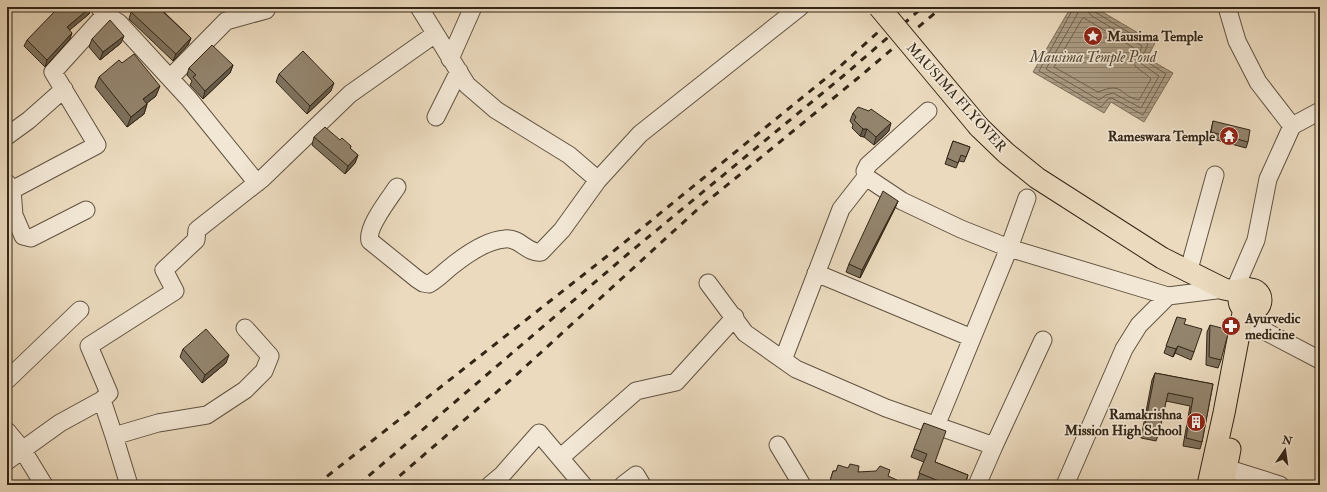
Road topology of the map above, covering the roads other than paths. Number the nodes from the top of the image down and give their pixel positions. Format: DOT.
graph roads {
  1 [pos="419,7"];
  2 [pos="473,7"];
  3 [pos="879,7"];
  4 [pos="1227,7"];
  5 [pos="105,9"];
  6 [pos="796,9"];
  7 [pos="266,10"];
  8 [pos="435,34"];
  9 [pos="454,65"];
  10 [pos="170,78"];
  11 [pos="64,89"];
  12 [pos="1320,110"];
  13 [pos="928,111"];
  14 [pos="436,117"];
  15 [pos="1292,126"];
  16 [pos="7,136"];
  17 [pos="1215,175"];
  18 [pos="866,177"];
  19 [pos="598,180"];
  20 [pos="257,183"];
  21 [pos="9,187"];
  22 [pos="397,187"];
  23 [pos="1027,198"];
  24 [pos="86,210"];
  25 [pos="1009,248"];
  26 [pos="816,273"];
  27 [pos="1188,273"];
  28 [pos="708,283"];
  29 [pos="1168,296"];
  30 [pos="1243,302"];
  31 [pos="80,310"];
  32 [pos="734,317"];
  33 [pos="245,328"];
  34 [pos="972,338"];
  35 [pos="1043,340"];
  36 [pos="783,360"];
  37 [pos="1320,360"];
  38 [pos="7,380"];
  39 [pos="102,400"];
  40 [pos="936,426"];
  41 [pos="7,431"];
  42 [pos="114,436"];
  43 [pos="778,445"];
  44 [pos="994,446"];
  45 [pos="22,449"];
  46 [pos="560,458"];
  47 [pos="7,461"];
  48 [pos="1225,476"];
  49 [pos="44,485"];
  50 [pos="129,485"];
  51 [pos="490,485"];
  52 [pos="583,485"];
  53 [pos="623,485"];
  54 [pos="642,485"];
  55 [pos="802,485"];
  56 [pos="978,485"];
  57 [pos="1066,485"];
  58 [pos="1208,485"];
  59 [pos="1280,485"];
  1 -- 8 [label="street"];
  2 -- 9 [label="street"];
  3 -- 27 [label="main road, MAUSIMA FLYOVER, bridge"];
  4 -- 15 [label="street"];
  5 -- 10 [label="street"];
  5 -- 11 [label="street"];
  6 -- 19 [label="street"];
  7 -- 10 [label="street"];
  8 -- 9 [label="street"];
  8 -- 20 [label="street"];
  9 -- 14 [label="street"];
  9 -- 19 [label="street"];
  10 -- 20 [label="street"];
  11 -- 16 [label="street"];
  11 -- 21 [label="street"];
  12 -- 15 [label="street"];
  13 -- 18 [label="street"];
  15 -- 30 [label="street"];
  17 -- 27 [label="street"];
  18 -- 25 [label="street"];
  18 -- 26 [label="street"];
  19 -- 22 [label="street"];
  20 -- 39 [label="street"];
  21 -- 24 [label="street"];
  23 -- 25 [label="street"];
  25 -- 29 [label="street"];
  25 -- 34 [label="street"];
  26 -- 34 [label="street"];
  26 -- 36 [label="street"];
  27 -- 30 [label="main road, MAUSIMA FLYOVER"];
  28 -- 32 [label="street"];
  29 -- 30 [label="street"];
  29 -- 57 [label="street"];
  30 -- 37 [label="street"];
  30 -- 48 [label="main road"];
  30 -- 58 [label="main road"];
  31 -- 38 [label="street"];
  32 -- 36 [label="street"];
  32 -- 46 [label="street"];
  33 -- 42 [label="street"];
  34 -- 40 [label="street"];
  35 -- 44 [label="street"];
  36 -- 40 [label="street"];
  39 -- 42 [label="street"];
  39 -- 45 [label="street"];
  40 -- 44 [label="street"];
  41 -- 45 [label="street"];
  42 -- 50 [label="street"];
  43 -- 55 [label="street"];
  44 -- 56 [label="street"];
  45 -- 47 [label="street"];
  45 -- 49 [label="street"];
  46 -- 51 [label="street"];
  46 -- 52 [label="street"];
  48 -- 59 [label="street"];
  53 -- 54 [label="street"];
}
